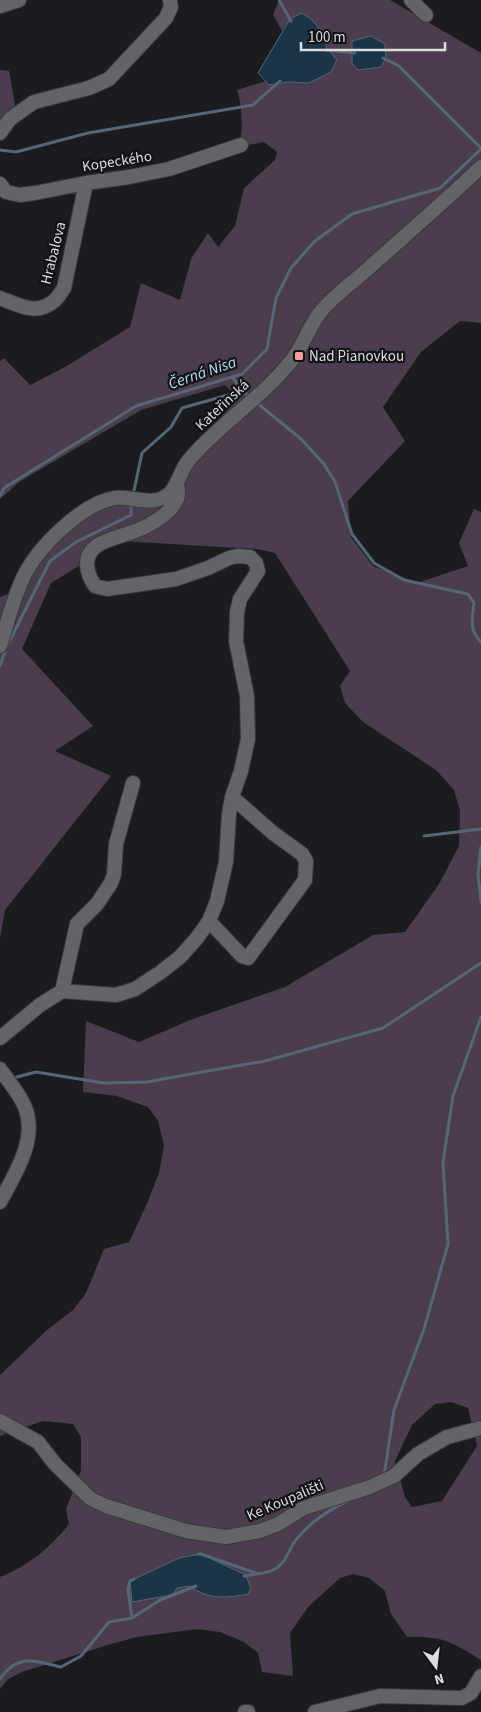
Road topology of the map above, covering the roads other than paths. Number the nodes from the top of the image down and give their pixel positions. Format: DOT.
graph roads {
  1 [pos="19,0"];
  2 [pos="170,0"];
  3 [pos="411,0"];
  4 [pos="0,6"];
  5 [pos="426,15"];
  6 [pos="0,134"];
  7 [pos="241,145"];
  8 [pos="481,167"];
  9 [pos="86,183"];
  10 [pos="0,184"];
  11 [pos="0,298"];
  12 [pos="177,483"];
  13 [pos="0,646"];
  14 [pos="133,783"];
  15 [pos="232,797"];
  16 [pos="209,921"];
  17 [pos="62,991"];
  18 [pos="0,1038"];
  19 [pos="5,1077"];
  20 [pos="0,1202"];
  21 [pos="0,1421"];
  22 [pos="481,1428"];
  23 [pos="481,1676"];
  24 [pos="315,1712"];
  1 -- 4 [label="street"];
  2 -- 6 [label="street"];
  3 -- 5 [label="street"];
  7 -- 9 [label="street, Kopeckého"];
  8 -- 12 [label="street, Kateřinská"];
  9 -- 10 [label="street, Kopeckého"];
  9 -- 11 [label="street, Hrabalova"];
  12 -- 13 [label="street, Kateřinská"];
  12 -- 15 [label="street"];
  14 -- 17 [label="street"];
  15 -- 16 [label="street"];
  15 -- 16 [label="street"];
  16 -- 17 [label="street"];
  17 -- 18 [label="street"];
  19 -- 20 [label="street"];
  21 -- 22 [label="street, Ke Koupališti"];
  23 -- 24 [label="street"];
}
